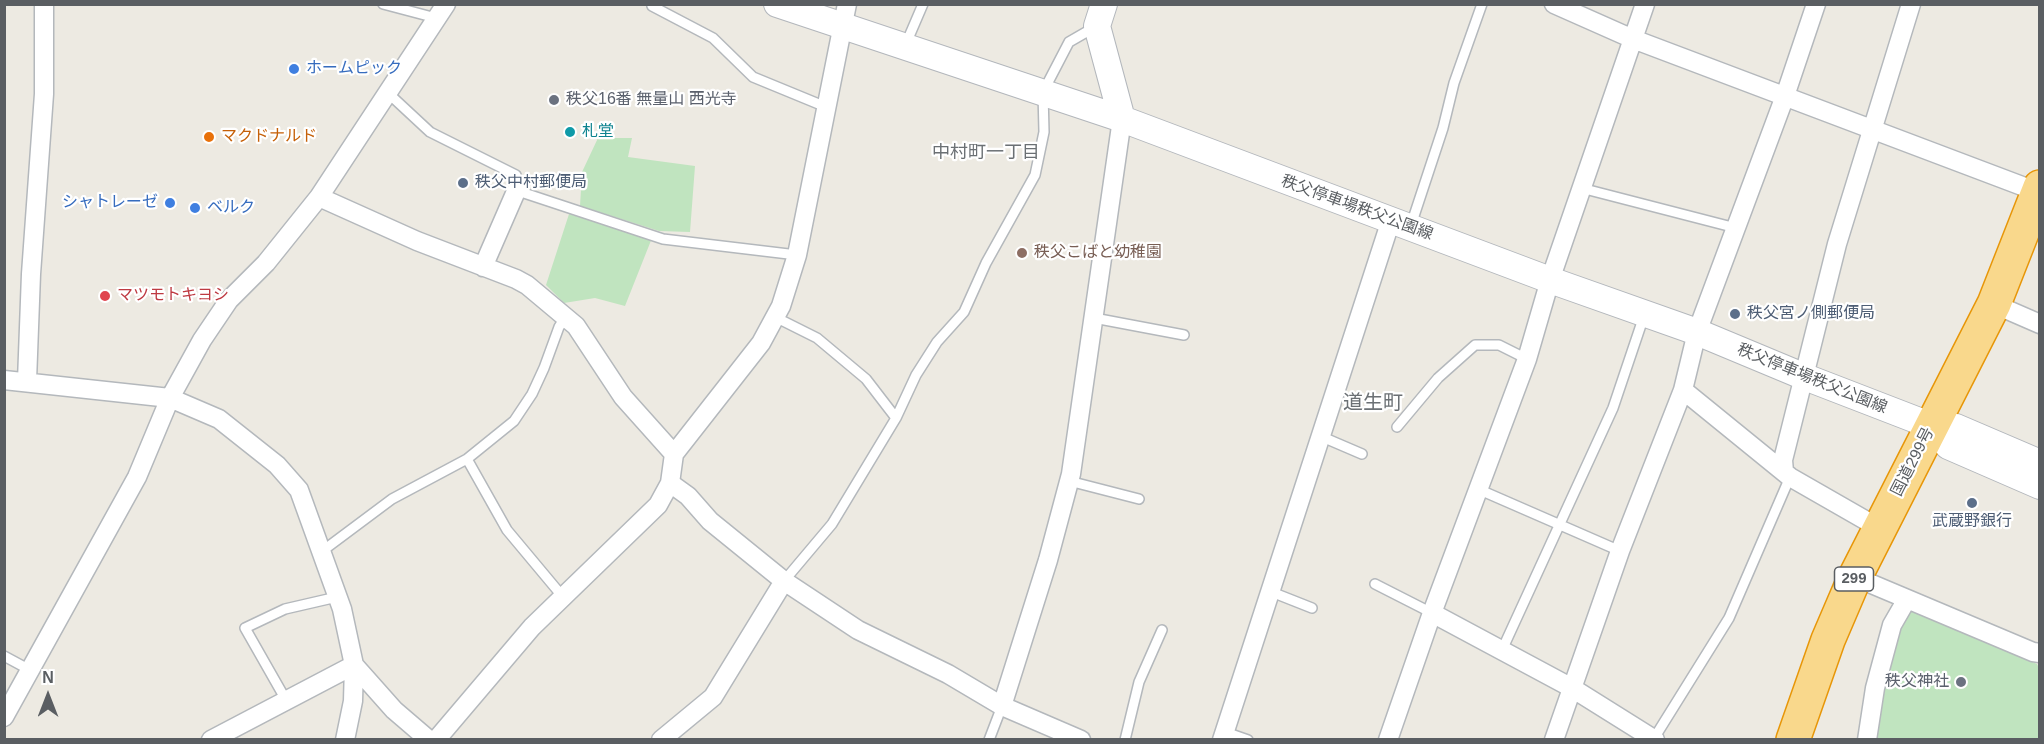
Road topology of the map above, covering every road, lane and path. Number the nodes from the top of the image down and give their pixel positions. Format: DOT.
graph roads {
  1 [pos="44,4"];
  2 [pos="383,4"];
  3 [pos="777,4"];
  4 [pos="923,4"];
  5 [pos="1482,4"];
  6 [pos="1554,4"];
  7 [pos="1646,4"];
  8 [pos="1816,4"];
  9 [pos="1911,4"];
  10 [pos="652,6"];
  11 [pos="441,11"];
  12 [pos="1100,15"];
  13 [pos="844,16"];
  14 [pos="1633,39"];
  15 [pos="904,47"];
  16 [pos="1043,92"];
  17 [pos="388,93"];
  18 [pos="1785,96"];
  19 [pos="826,107"];
  20 [pos="1122,119"];
  21 [pos="1873,131"];
  22 [pos="1581,188"];
  23 [pos="517,189"];
  24 [pos="319,197"];
  25 [pos="2037,201"];
  26 [pos="1400,224"];
  27 [pos="1736,228"];
  28 [pos="797,255"];
  29 [pos="483,267"];
  30 [pos="1550,280"];
  31 [pos="1994,303"];
  32 [pos="1645,313"];
  33 [pos="566,316"];
  34 [pos="775,317"];
  35 [pos="1094,318"];
  36 [pos="2040,324"];
  37 [pos="1697,332"];
  38 [pos="1184,335"];
  39 [pos="1527,359"];
  40 [pos="5,378"];
  41 [pos="1805,378"];
  42 [pos="27,381"];
  43 [pos="1683,390"];
  44 [pos="170,398"];
  45 [pos="896,418"];
  46 [pos="1932,426"];
  47 [pos="1397,427"];
  48 [pos="1319,436"];
  49 [pos="674,454"];
  50 [pos="1362,454"];
  51 [pos="467,459"];
  52 [pos="2040,463"];
  53 [pos="1787,475"];
  54 [pos="1069,481"];
  55 [pos="670,483"];
  56 [pos="2040,486"];
  57 [pos="1480,490"];
  58 [pos="1139,499"];
  59 [pos="1559,525"];
  60 [pos="1879,528"];
  61 [pos="1620,551"];
  62 [pos="321,552"];
  63 [pos="1855,577"];
  64 [pos="784,581"];
  65 [pos="1375,584"];
  66 [pos="1269,591"];
  67 [pos="337,597"];
  68 [pos="563,597"];
  69 [pos="1907,599"];
  70 [pos="1312,608"];
  71 [pos="1432,613"];
  72 [pos="1162,630"];
  73 [pos="1502,650"];
  74 [pos="2038,651"];
  75 [pos="4,656"];
  76 [pos="354,665"];
  77 [pos="30,670"];
  78 [pos="1572,688"];
  79 [pos="286,700"];
  80 [pos="1002,706"];
  81 [pos="4,717"];
  82 [pos="1223,736"];
  83 [pos="1654,739"];
  84 [pos="211,740"];
  85 [pos="345,740"];
  86 [pos="429,740"];
  87 [pos="436,740"];
  88 [pos="661,740"];
  89 [pos="989,740"];
  90 [pos="1081,740"];
  91 [pos="1125,740"];
  92 [pos="1248,740"];
  93 [pos="1388,740"];
  94 [pos="1554,740"];
  95 [pos="1793,740"];
  96 [pos="1867,740"];
  1 -- 42 [label="street"];
  2 -- 11 [label="lane"];
  3 -- 13 [label="main road, 秩父停車場秩父公園線"];
  4 -- 15 [label="lane"];
  5 -- 26 [label="lane"];
  6 -- 14 [label="street"];
  7 -- 14 [label="street"];
  8 -- 18 [label="street"];
  9 -- 21 [label="street"];
  10 -- 19 [label="lane"];
  11 -- 17 [label="street"];
  12 -- 16 [label="lane"];
  12 -- 20 [label="main road"];
  13 -- 15 [label="main road, 秩父停車場秩父公園線"];
  13 -- 19 [label="street"];
  14 -- 18 [label="street"];
  14 -- 22 [label="street"];
  15 -- 16 [label="main road, 秩父停車場秩父公園線"];
  16 -- 20 [label="main road, 秩父停車場秩父公園線"];
  16 -- 45 [label="lane"];
  17 -- 23 [label="lane"];
  17 -- 24 [label="street"];
  18 -- 21 [label="street"];
  18 -- 27 [label="street"];
  19 -- 28 [label="street"];
  20 -- 26 [label="main road, 秩父停車場秩父公園線"];
  20 -- 35 [label="street"];
  21 -- 25 [label="street"];
  21 -- 41 [label="street"];
  22 -- 27 [label="lane"];
  22 -- 30 [label="street"];
  23 -- 28 [label="lane"];
  23 -- 29 [label="street"];
  24 -- 29 [label="street"];
  24 -- 44 [label="street"];
  25 -- 31 [label="highway, 国道299号 / 299"];
  26 -- 30 [label="main road, 秩父停車場秩父公園線"];
  26 -- 48 [label="street"];
  27 -- 37 [label="street"];
  28 -- 34 [label="street"];
  29 -- 33 [label="street"];
  30 -- 32 [label="main road, 秩父停車場秩父公園線"];
  30 -- 39 [label="street"];
  31 -- 36 [label="street"];
  31 -- 46 [label="highway, 国道299号 / 299"];
  32 -- 37 [label="main road, 秩父停車場秩父公園線"];
  32 -- 59 [label="lane"];
  33 -- 49 [label="street"];
  33 -- 51 [label="lane"];
  34 -- 45 [label="lane"];
  34 -- 49 [label="street"];
  35 -- 38 [label="lane"];
  35 -- 54 [label="street"];
  37 -- 41 [label="main road, 秩父停車場秩父公園線"];
  37 -- 43 [label="street"];
  39 -- 47 [label="lane"];
  39 -- 57 [label="street"];
  40 -- 42 [label="street"];
  41 -- 46 [label="main road, 秩父停車場秩父公園線"];
  41 -- 53 [label="street"];
  42 -- 44 [label="street"];
  43 -- 53 [label="street"];
  43 -- 61 [label="street"];
  44 -- 62 [label="street"];
  44 -- 77 [label="street"];
  45 -- 64 [label="lane"];
  46 -- 52 [label="main road, 秩父停車場秩父公園線"];
  46 -- 56 [label="main road, 秩父停車場秩父公園線"];
  46 -- 60 [label="highway, 国道299号 / 299"];
  48 -- 50 [label="lane"];
  48 -- 66 [label="street"];
  49 -- 55 [label="street"];
  51 -- 62 [label="lane"];
  51 -- 68 [label="lane"];
  53 -- 60 [label="street"];
  53 -- 83 [label="lane"];
  54 -- 58 [label="lane"];
  54 -- 80 [label="street"];
  55 -- 64 [label="street"];
  55 -- 68 [label="street"];
  57 -- 59 [label="lane"];
  57 -- 71 [label="street"];
  59 -- 61 [label="lane"];
  59 -- 73 [label="lane"];
  60 -- 63 [label="highway, 国道299号 / 299"];
  61 -- 78 [label="street"];
  62 -- 67 [label="street"];
  63 -- 69 [label="street"];
  63 -- 95 [label="highway, 国道299号 / 299"];
  64 -- 80 [label="street"];
  64 -- 88 [label="street"];
  65 -- 71 [label="lane"];
  66 -- 70 [label="lane"];
  66 -- 82 [label="street"];
  67 -- 76 [label="street"];
  67 -- 79 [label="lane"];
  68 -- 87 [label="street"];
  69 -- 74 [label="street"];
  69 -- 96 [label="street"];
  71 -- 73 [label="street"];
  71 -- 93 [label="street"];
  72 -- 91 [label="lane"];
  73 -- 78 [label="street"];
  75 -- 77 [label="lane"];
  76 -- 79 [label="street"];
  76 -- 85 [label="street"];
  76 -- 86 [label="street"];
  77 -- 81 [label="street"];
  78 -- 83 [label="street"];
  78 -- 94 [label="street"];
  79 -- 84 [label="street"];
  80 -- 89 [label="lane"];
  80 -- 90 [label="street"];
  82 -- 92 [label="lane"];
}
